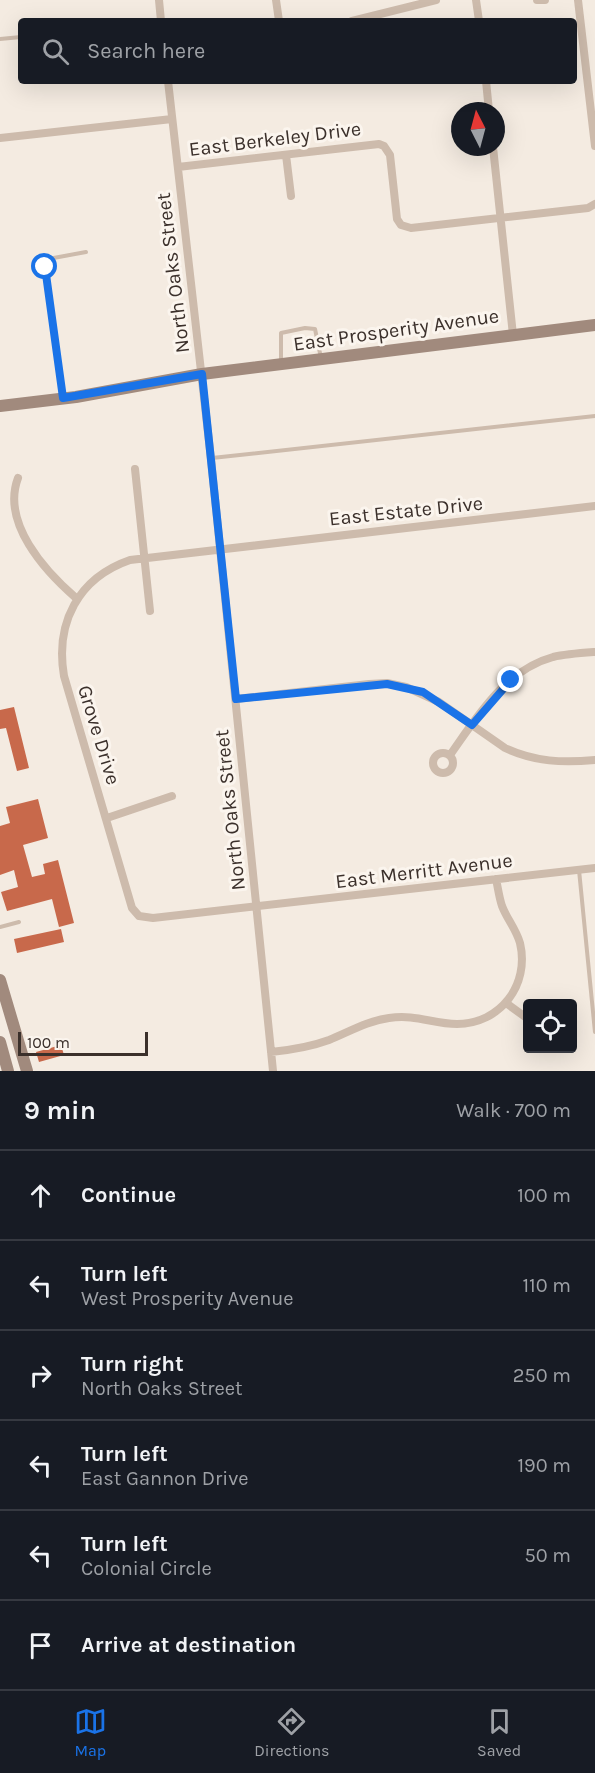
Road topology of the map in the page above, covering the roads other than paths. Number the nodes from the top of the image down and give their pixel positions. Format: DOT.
graph roads {
  1 [pos="159,0"];
  2 [pos="276,0"];
  3 [pos="436,0"];
  4 [pos="476,0"];
  5 [pos="537,0"];
  6 [pos="545,0"];
  7 [pos="578,0"];
  8 [pos="158,18"];
  9 [pos="279,18"];
  10 [pos="364,18"];
  11 [pos="479,18"];
  12 [pos="18,37"];
  13 [pos="0,39"];
  14 [pos="168,84"];
  15 [pos="486,84"];
  16 [pos="488,102"];
  17 [pos="172,119"];
  18 [pos="0,138"];
  19 [pos="595,146"];
  20 [pos="286,155"];
  21 [pos="494,156"];
  22 [pos="178,167"];
  23 [pos="291,196"];
  24 [pos="595,204"];
  25 [pos="501,217"];
  26 [pos="86,252"];
  27 [pos="595,325"];
  28 [pos="513,334"];
  29 [pos="321,361"];
  30 [pos="281,365"];
  31 [pos="202,374"];
  32 [pos="63,398"];
  33 [pos="0,406"];
  34 [pos="595,416"];
  35 [pos="211,459"];
  36 [pos="135,469"];
  37 [pos="18,478"];
  38 [pos="595,506"];
  39 [pos="220,549"];
  40 [pos="144,557"];
  41 [pos="76,598"];
  42 [pos="150,611"];
  43 [pos="595,652"];
  44 [pos="236,699"];
  45 [pos="472,725"];
  46 [pos="450,755"];
  47 [pos="595,760"];
  48 [pos="172,796"];
  49 [pos="107,818"];
  50 [pos="595,868"];
  51 [pos="579,869"];
  52 [pos="496,879"];
  53 [pos="256,907"];
  54 [pos="19,922"];
  55 [pos="0,927"];
  56 [pos="0,980"];
  57 [pos="506,1003"];
  58 [pos="523,1016"];
  59 [pos="595,1032"];
  60 [pos="0,1042"];
  61 [pos="271,1052"];
  62 [pos="8,1071"];
  63 [pos="27,1071"];
  64 [pos="273,1071"];
  1 -- 8 [label="street"];
  2 -- 9 [label="street"];
  3 -- 10 [label="street"];
  4 -- 11 [label="street"];
  5 -- 6 [label="street"];
  7 -- 19 [label="street"];
  12 -- 13 [label="lane"];
  14 -- 17 [label="street, North Oaks Street"];
  15 -- 16 [label="street"];
  17 -- 18 [label="street"];
  17 -- 22 [label="street, North Oaks Street"];
  20 -- 22 [label="street, East Berkeley Drive"];
  20 -- 23 [label="street"];
  20 -- 25 [label="street, East Berkeley Drive"];
  21 -- 25 [label="street"];
  22 -- 31 [label="street, North Oaks Street"];
  24 -- 25 [label="street, East Berkeley Drive"];
  25 -- 28 [label="street"];
  26 -- 32 [label="lane"];
  27 -- 28 [label="main road, East Prosperity Avenue"];
  28 -- 29 [label="main road, East Prosperity Avenue"];
  29 -- 30 [label="main road, East Prosperity Avenue"];
  29 -- 30 [label="lane"];
  30 -- 31 [label="main road, East Prosperity Avenue"];
  31 -- 32 [label="main road, East Prosperity Avenue"];
  31 -- 35 [label="street, North Oaks Street"];
  32 -- 33 [label="main road, East Prosperity Avenue"];
  34 -- 35 [label="lane"];
  35 -- 39 [label="street, North Oaks Street"];
  36 -- 40 [label="street"];
  37 -- 41 [label="street"];
  38 -- 39 [label="street, East Estate Drive"];
  39 -- 40 [label="street, Grove Drive"];
  39 -- 44 [label="street, North Oaks Street"];
  40 -- 41 [label="street, Grove Drive"];
  40 -- 42 [label="street"];
  41 -- 49 [label="street, Grove Drive"];
  43 -- 45 [label="street"];
  44 -- 45 [label="street"];
  44 -- 53 [label="street, North Oaks Street"];
  45 -- 46 [label="street"];
  45 -- 47 [label="street"];
  48 -- 49 [label="street"];
  49 -- 53 [label="street, Grove Drive"];
  50 -- 51 [label="street, East Merritt Avenue"];
  51 -- 52 [label="street, East Merritt Avenue"];
  51 -- 59 [label="lane"];
  52 -- 53 [label="street, East Merritt Avenue"];
  52 -- 57 [label="street"];
  53 -- 61 [label="street, North Oaks Street"];
  54 -- 55 [label="lane"];
  56 -- 63 [label="main road"];
  57 -- 58 [label="street"];
  57 -- 61 [label="street"];
  60 -- 62 [label="main road"];
  61 -- 64 [label="street, North Oaks Street"];
}
